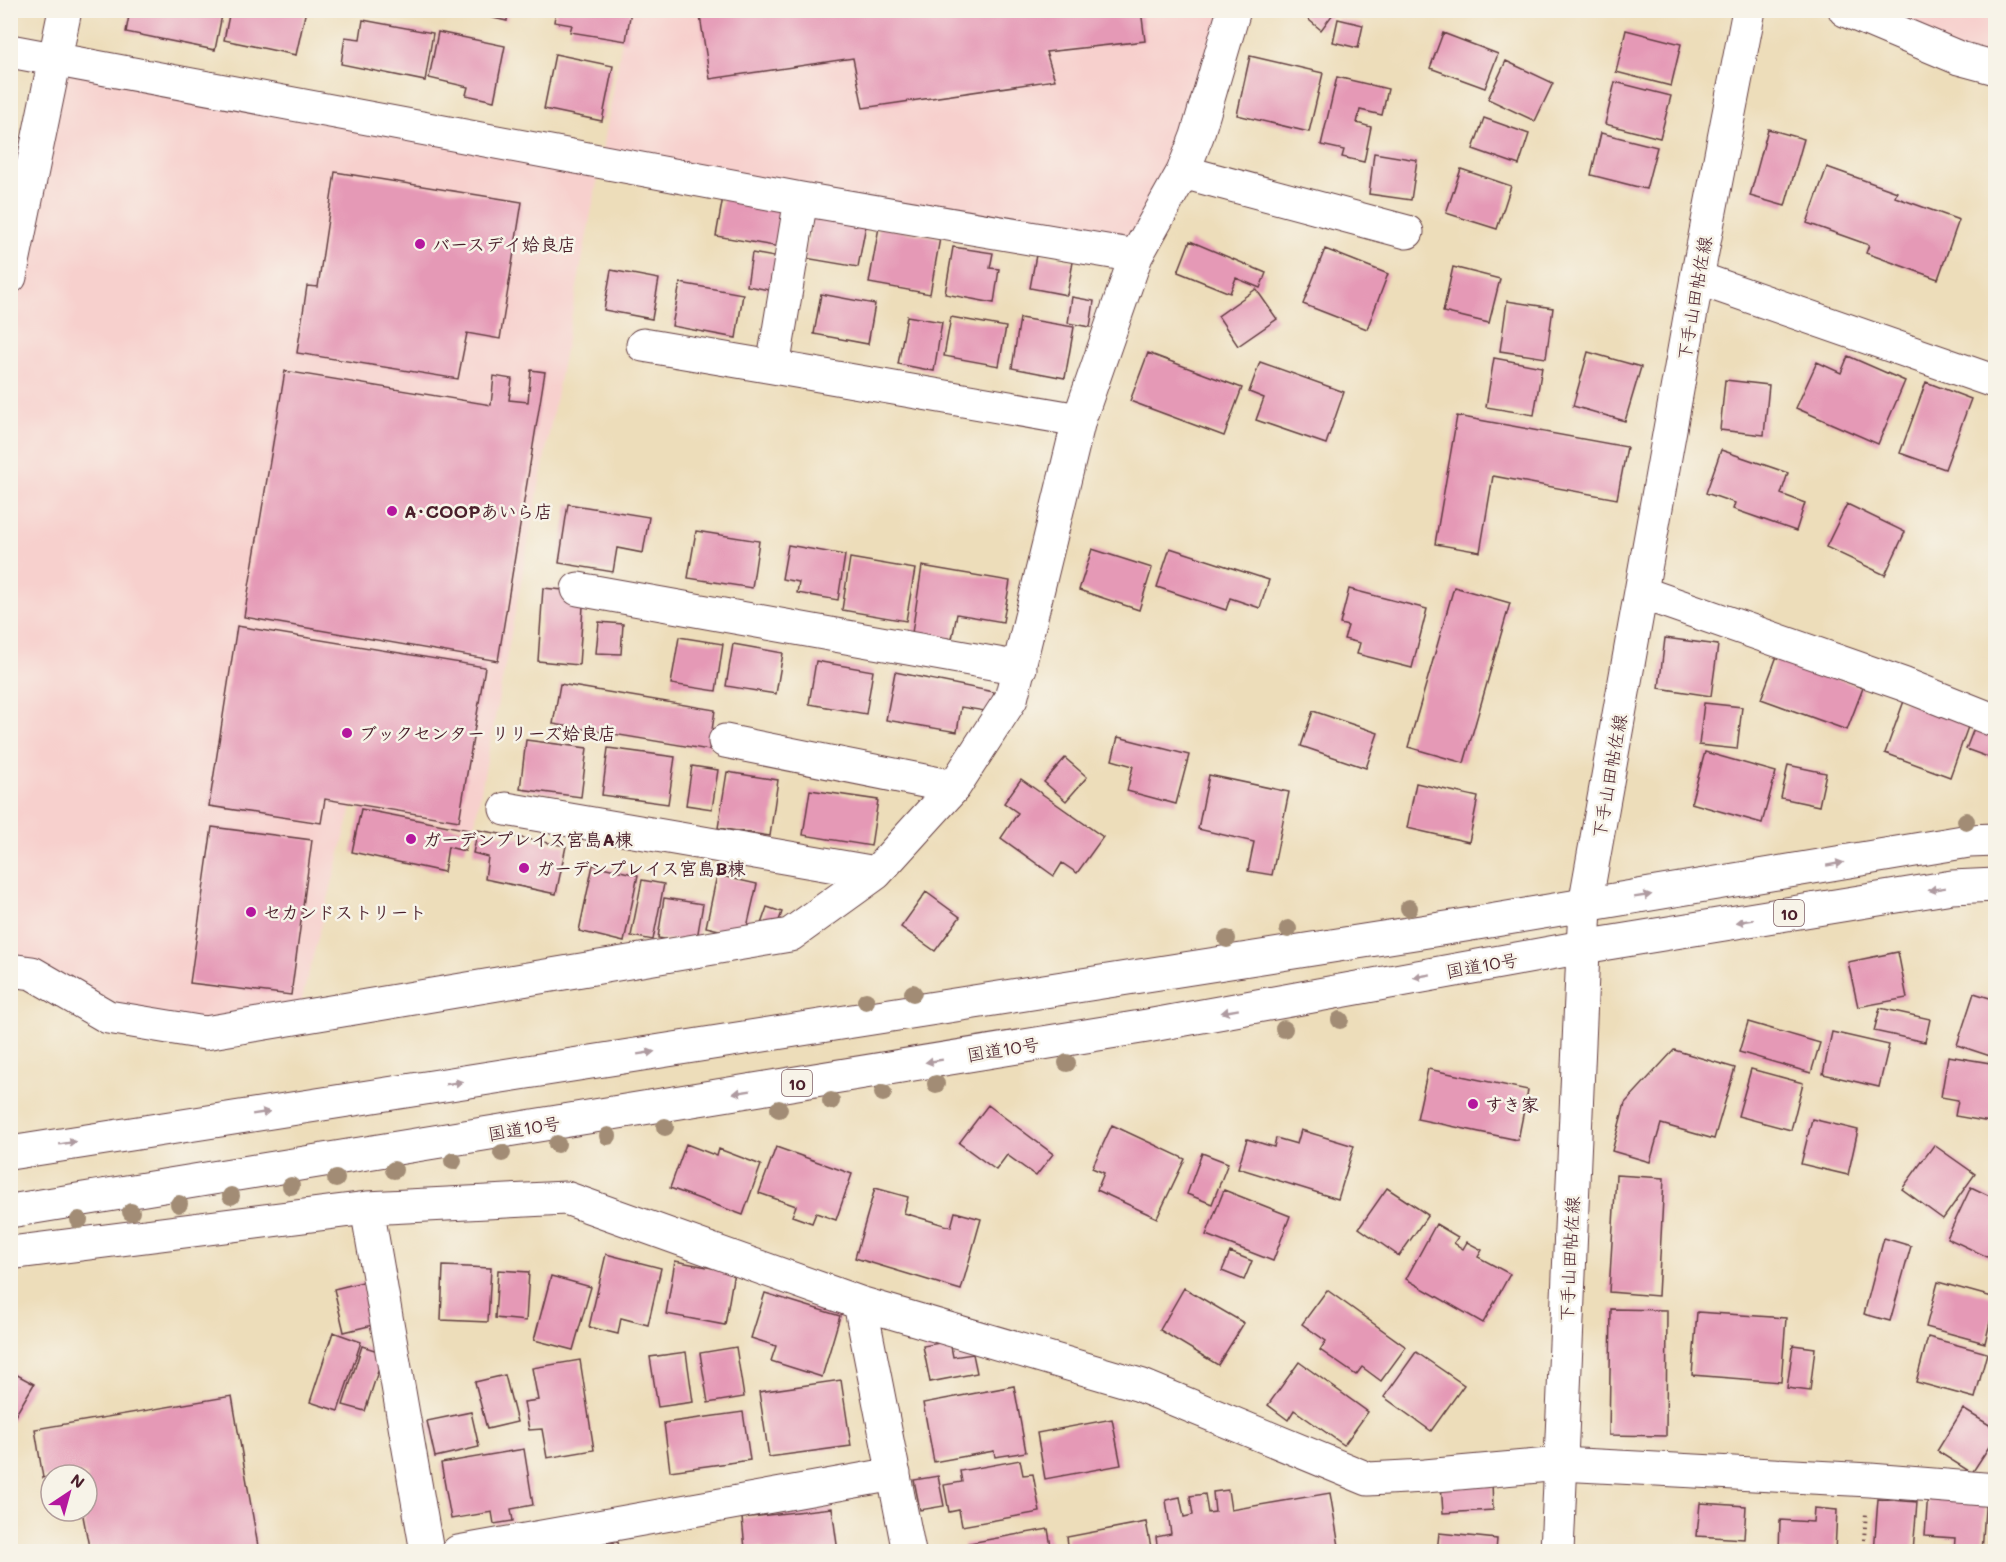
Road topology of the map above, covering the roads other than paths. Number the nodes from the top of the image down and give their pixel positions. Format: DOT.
graph roads {
  1 [pos="65,10"];
  2 [pos="1234,10"];
  3 [pos="1749,10"];
  4 [pos="1845,10"];
  5 [pos="10,51"];
  6 [pos="56,60"];
  7 [pos="1995,68"];
  8 [pos="1183,172"];
  9 [pos="801,199"];
  10 [pos="1407,232"];
  11 [pos="1136,256"];
  12 [pos="10,277"];
  13 [pos="1697,278"];
  14 [pos="643,345"];
  15 [pos="773,367"];
  16 [pos="1995,382"];
  17 [pos="1079,420"];
  18 [pos="578,589"];
  19 [pos="1642,594"];
  20 [pos="1020,668"];
  21 [pos="1995,721"];
  22 [pos="725,741"];
  23 [pos="954,787"];
  24 [pos="506,809"];
  25 [pos="1995,840"];
  26 [pos="876,873"];
  27 [pos="1995,885"];
  28 [pos="1585,905"];
  29 [pos="1583,947"];
  30 [pos="10,970"];
  31 [pos="10,1153"];
  32 [pos="367,1208"];
  33 [pos="10,1211"];
  34 [pos="10,1253"];
  35 [pos="860,1303"];
  36 [pos="1560,1464"];
  37 [pos="894,1474"];
  38 [pos="1995,1490"];
  39 [pos="427,1551"];
  40 [pos="458,1551"];
  41 [pos="909,1551"];
  42 [pos="1557,1551"];
  1 -- 6 [label="main road"];
  2 -- 8 [label="main road"];
  3 -- 13 [label="main road, 下手山田帖佐線"];
  4 -- 7 [label="main road"];
  5 -- 6 [label="main road"];
  6 -- 9 [label="main road"];
  6 -- 12 [label="main road"];
  8 -- 10 [label="main road"];
  8 -- 11 [label="main road"];
  9 -- 11 [label="main road"];
  9 -- 15 [label="main road"];
  11 -- 17 [label="main road"];
  13 -- 16 [label="main road"];
  13 -- 19 [label="main road, 下手山田帖佐線"];
  14 -- 15 [label="main road"];
  15 -- 17 [label="main road"];
  17 -- 20 [label="main road"];
  18 -- 20 [label="main road"];
  19 -- 21 [label="main road"];
  19 -- 28 [label="main road, 下手山田帖佐線"];
  20 -- 23 [label="main road"];
  22 -- 23 [label="main road"];
  23 -- 26 [label="main road"];
  24 -- 26 [label="main road"];
  28 -- 25 [label="main road, 10, one-way"];
  26 -- 30 [label="main road"];
  27 -- 29 [label="main road, 国道10号 / 10, one-way"];
  28 -- 29 [label="main road, 下手山田帖佐線"];
  31 -- 28 [label="main road, 10, one-way"];
  29 -- 33 [label="main road, 国道10号 / 10, one-way"];
  29 -- 36 [label="main road, 下手山田帖佐線"];
  32 -- 34 [label="main road"];
  32 -- 35 [label="main road"];
  32 -- 39 [label="main road"];
  35 -- 36 [label="main road"];
  35 -- 37 [label="main road"];
  36 -- 38 [label="main road"];
  36 -- 42 [label="main road, 下手山田帖佐線"];
  37 -- 40 [label="main road"];
  37 -- 41 [label="main road"];
}
